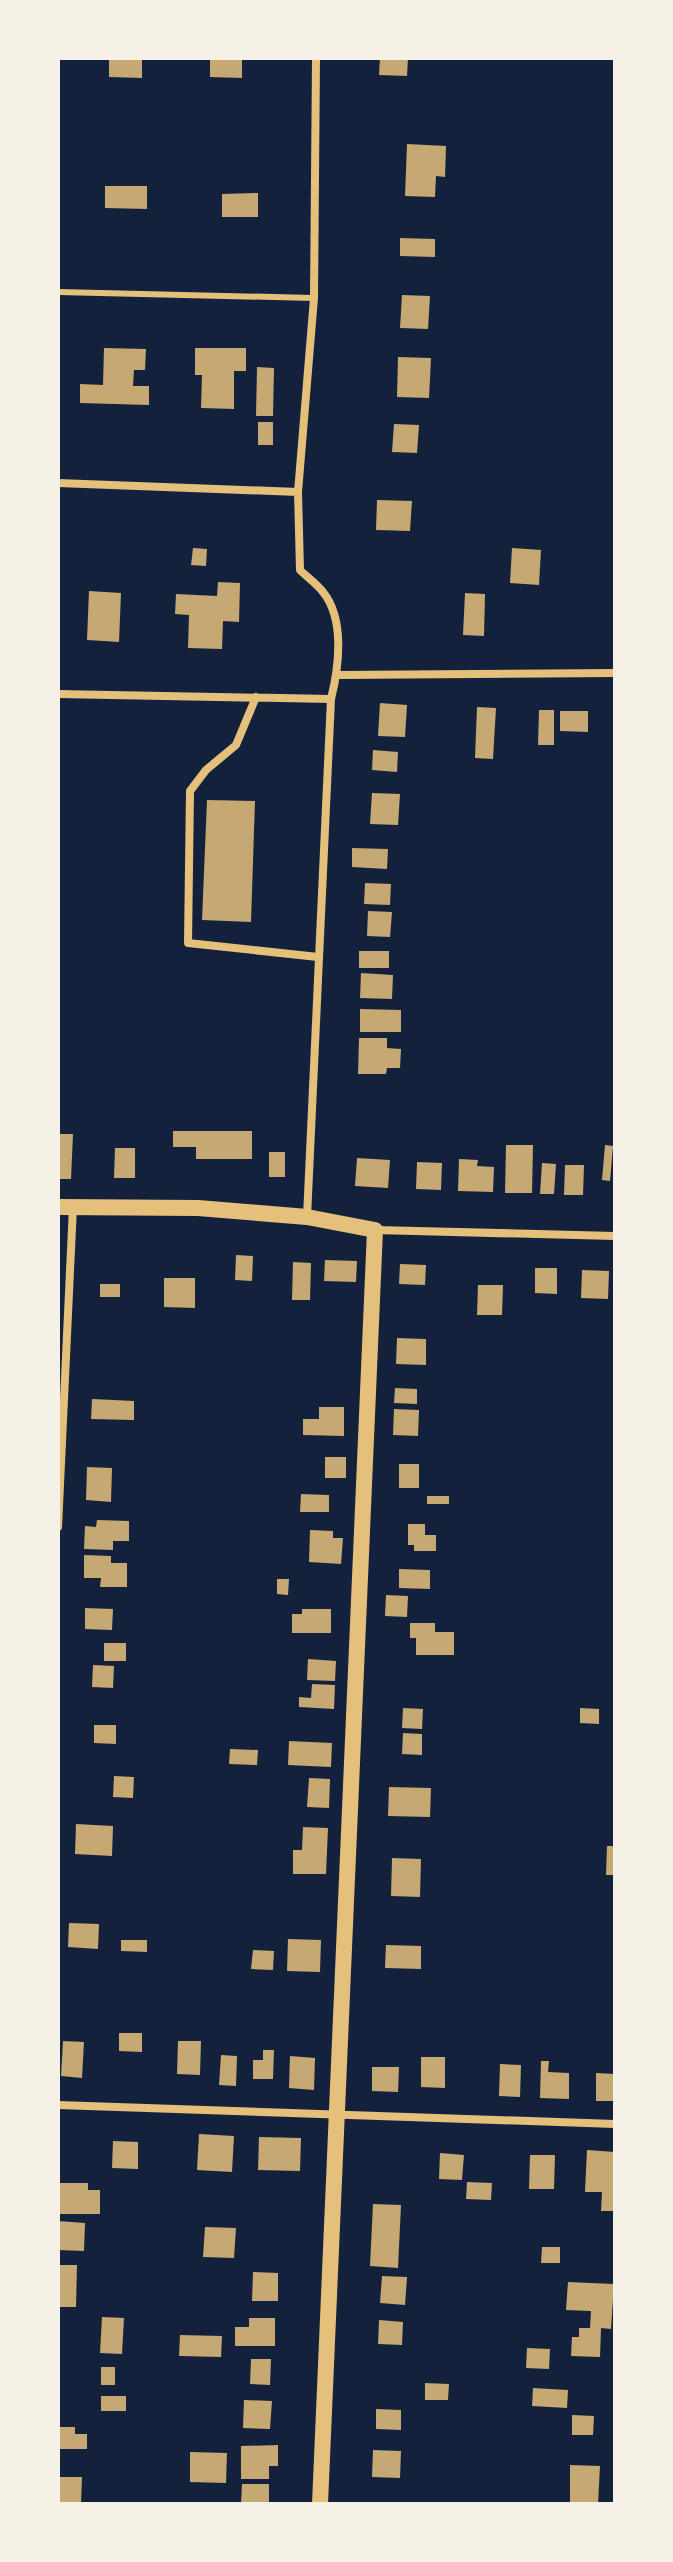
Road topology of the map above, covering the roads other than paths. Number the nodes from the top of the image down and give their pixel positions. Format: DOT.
graph roads {
  1 [pos="316,58"];
  2 [pos="58,292"];
  3 [pos="314,298"];
  4 [pos="58,483"];
  5 [pos="298,492"];
  6 [pos="615,673"];
  7 [pos="337,675"];
  8 [pos="58,694"];
  9 [pos="256,697"];
  10 [pos="331,699"];
  11 [pos="318,957"];
  12 [pos="65,1207"];
  13 [pos="307,1217"];
  14 [pos="375,1230"];
  15 [pos="615,1236"];
  16 [pos="58,1527"];
  17 [pos="58,2105"];
  18 [pos="337,2115"];
  19 [pos="615,2124"];
  20 [pos="320,2504"];
  1 -- 3 [label="street"];
  2 -- 3 [label="lane"];
  3 -- 5 [label="street"];
  4 -- 5 [label="street"];
  5 -- 7 [label="street"];
  6 -- 7 [label="street"];
  7 -- 10 [label="street"];
  8 -- 9 [label="street"];
  9 -- 10 [label="street"];
  9 -- 11 [label="street"];
  10 -- 11 [label="street"];
  11 -- 13 [label="street"];
  12 -- 13 [label="main road"];
  12 -- 16 [label="street"];
  13 -- 14 [label="main road"];
  14 -- 15 [label="street"];
  14 -- 18 [label="main road"];
  17 -- 18 [label="street"];
  18 -- 19 [label="street"];
  18 -- 20 [label="main road"];
}
